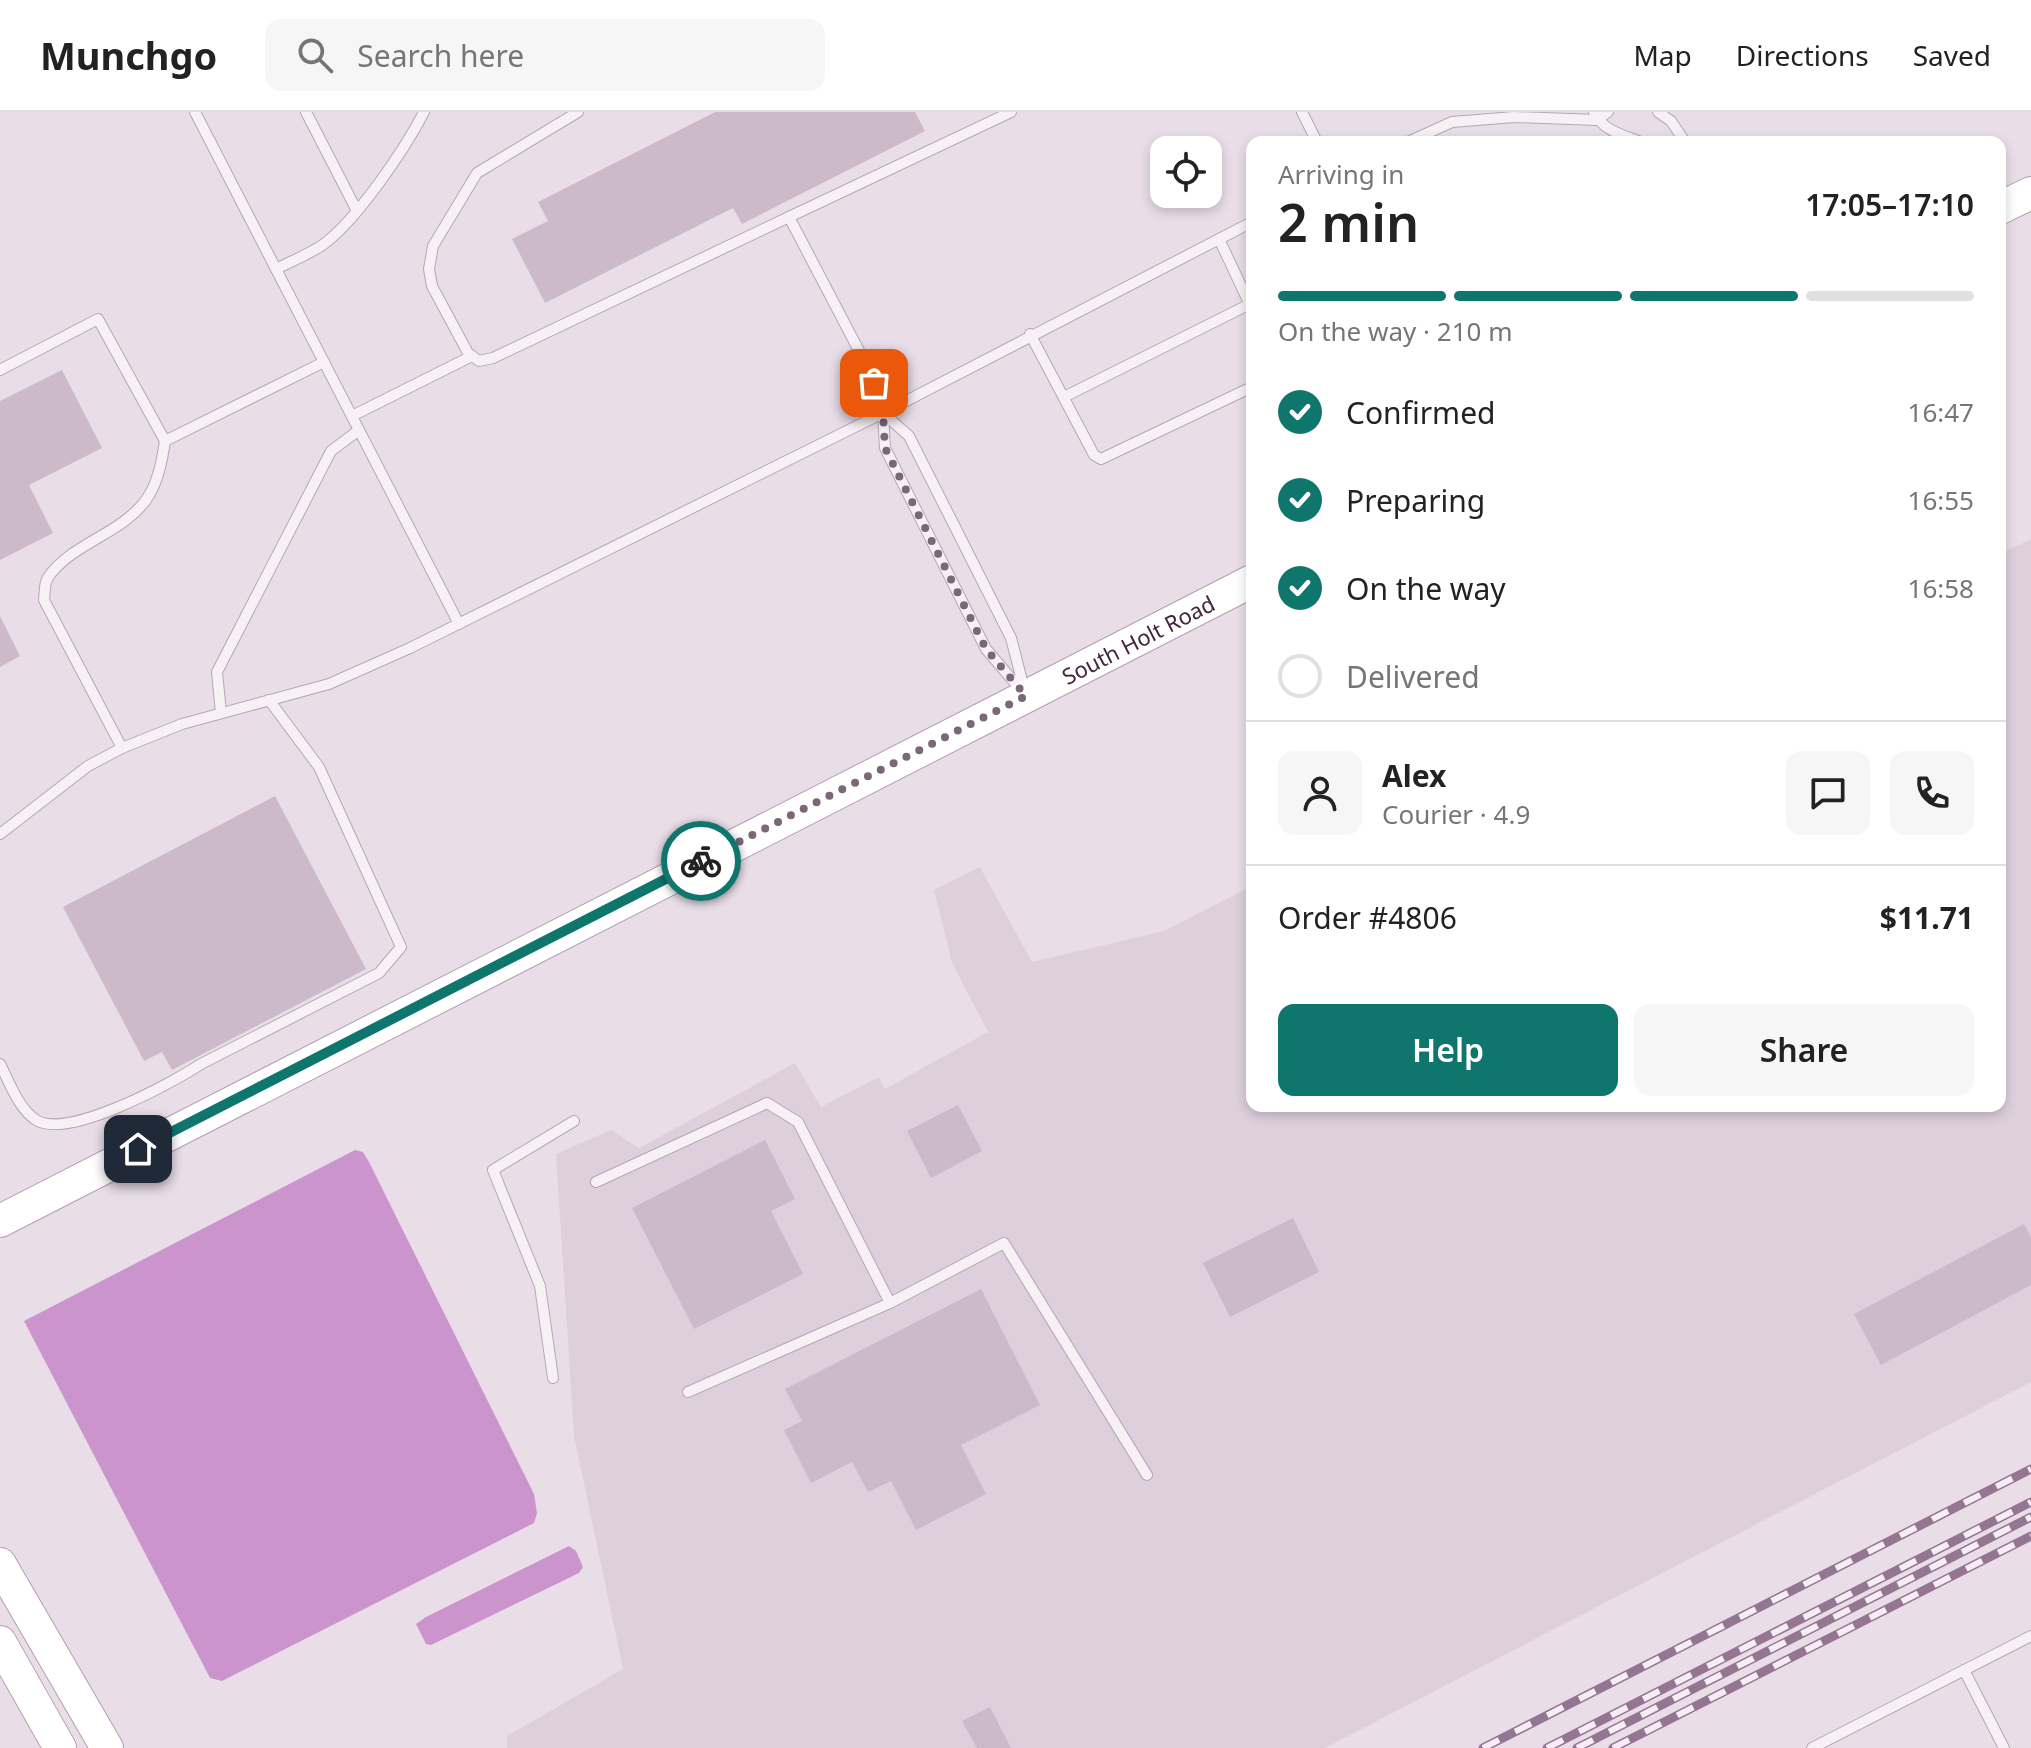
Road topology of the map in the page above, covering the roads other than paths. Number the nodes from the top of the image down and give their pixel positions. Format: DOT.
graph roads {
  1 [pos="195,112"];
  2 [pos="306,112"];
  3 [pos="424,112"];
  4 [pos="578,112"];
  5 [pos="1011,112"];
  6 [pos="1302,112"];
  7 [pos="1608,112"];
  8 [pos="1658,112"];
  9 [pos="1596,116"];
  10 [pos="1314,136"];
  11 [pos="1421,136"];
  12 [pos="1619,136"];
  13 [pos="1681,136"];
  14 [pos="2031,193"];
  15 [pos="2006,205"];
  16 [pos="356,209"];
  17 [pos="789,217"];
  18 [pos="1246,225"];
  19 [pos="1219,239"];
  20 [pos="276,269"];
  21 [pos="1246,296"];
  22 [pos="1246,308"];
  23 [pos="1030,334"];
  24 [pos="472,356"];
  25 [pos="324,362"];
  26 [pos="0,370"];
  27 [pos="1246,390"];
  28 [pos="1064,397"];
  29 [pos="886,412"];
  30 [pos="352,416"];
  31 [pos="359,430"];
  32 [pos="165,441"];
  33 [pos="1246,584"];
  34 [pos="459,624"];
  35 [pos="1026,696"];
  36 [pos="269,700"];
  37 [pos="221,713"];
  38 [pos="122,748"];
  39 [pos="0,834"];
  40 [pos="0,1064"];
  41 [pos="574,1121"];
  42 [pos="596,1182"];
  43 [pos="0,1221"];
  44 [pos="890,1303"];
  45 [pos="553,1378"];
  46 [pos="688,1392"];
  47 [pos="1147,1475"];
  48 [pos="0,1564"];
  49 [pos="2031,1636"];
  50 [pos="0,1642"];
  51 [pos="1964,1670"];
  52 [pos="60,1748"];
  53 [pos="107,1748"];
  54 [pos="1812,1748"];
  55 [pos="2004,1748"];
  1 -- 20 [label="lane"];
  2 -- 16 [label="lane"];
  3 -- 16 [label="lane"];
  4 -- 24 [label="lane"];
  5 -- 17 [label="lane"];
  6 -- 10 [label="lane"];
  7 -- 9 [label="lane"];
  8 -- 13 [label="lane"];
  9 -- 11 [label="lane"];
  9 -- 12 [label="lane"];
  14 -- 15 [label="main road"];
  16 -- 20 [label="lane"];
  17 -- 24 [label="lane"];
  17 -- 29 [label="lane"];
  18 -- 19 [label="lane"];
  19 -- 21 [label="lane"];
  19 -- 23 [label="lane"];
  20 -- 25 [label="lane"];
  22 -- 28 [label="lane"];
  23 -- 28 [label="lane"];
  23 -- 29 [label="lane"];
  24 -- 30 [label="lane"];
  25 -- 30 [label="lane"];
  25 -- 32 [label="lane"];
  26 -- 32 [label="lane"];
  27 -- 28 [label="lane"];
  29 -- 34 [label="lane"];
  29 -- 35 [label="lane"];
  29 -- 35 [label="lane"];
  30 -- 31 [label="lane"];
  31 -- 34 [label="lane"];
  31 -- 37 [label="lane"];
  32 -- 38 [label="lane"];
  33 -- 35 [label="main road, South Holt Road"];
  34 -- 36 [label="lane"];
  35 -- 43 [label="main road, South Holt Road"];
  36 -- 37 [label="lane"];
  36 -- 40 [label="lane"];
  37 -- 38 [label="lane"];
  38 -- 39 [label="lane"];
  41 -- 45 [label="lane"];
  42 -- 44 [label="lane"];
  44 -- 46 [label="lane"];
  44 -- 47 [label="lane"];
  48 -- 53 [label="main road"];
  49 -- 51 [label="lane"];
  50 -- 52 [label="main road"];
  51 -- 54 [label="lane"];
  51 -- 55 [label="lane"];
}
